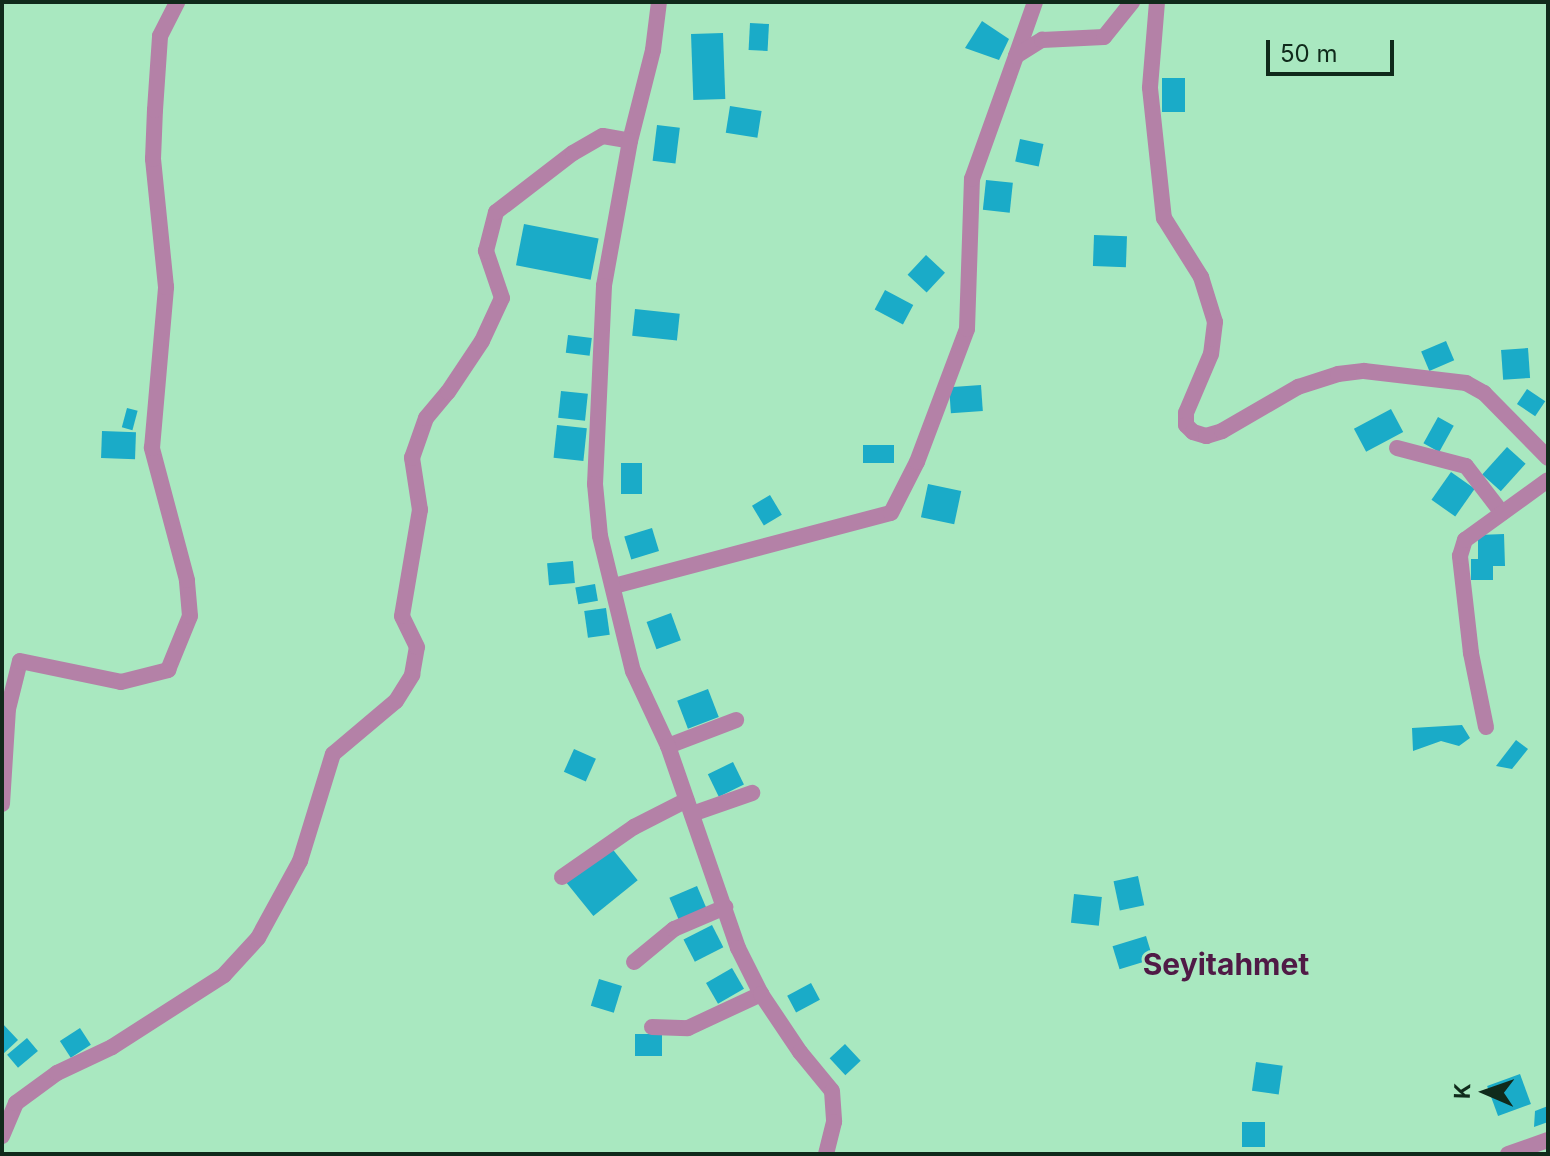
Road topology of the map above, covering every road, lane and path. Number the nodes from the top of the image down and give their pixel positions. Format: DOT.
graph roads {
  1 [pos="177,2"];
  2 [pos="659,2"];
  3 [pos="1035,2"];
  4 [pos="1132,2"];
  5 [pos="1157,2"];
  6 [pos="1016,56"];
  7 [pos="630,141"];
  8 [pos="1397,448"];
  9 [pos="1548,458"];
  10 [pos="1548,480"];
  11 [pos="1502,513"];
  12 [pos="614,586"];
  13 [pos="736,720"];
  14 [pos="1486,727"];
  15 [pos="668,746"];
  16 [pos="752,793"];
  17 [pos="2,804"];
  18 [pos="690,807"];
  19 [pos="562,877"];
  20 [pos="725,907"];
  21 [pos="634,962"];
  22 [pos="761,994"];
  23 [pos="652,1027"];
  24 [pos="2,1136"];
  25 [pos="1548,1140"];
  26 [pos="826,1154"];
  27 [pos="1508,1154"];
  1 -- 17 [label="street"];
  2 -- 7 [label="street"];
  3 -- 6 [label="street"];
  4 -- 6 [label="street"];
  5 -- 9 [label="street"];
  6 -- 12 [label="street"];
  7 -- 12 [label="street"];
  7 -- 24 [label="street"];
  8 -- 11 [label="street"];
  10 -- 11 [label="street"];
  11 -- 14 [label="street"];
  12 -- 15 [label="street"];
  13 -- 15 [label="street"];
  15 -- 18 [label="street"];
  16 -- 18 [label="street"];
  18 -- 19 [label="street"];
  18 -- 20 [label="street"];
  20 -- 21 [label="street"];
  20 -- 22 [label="street"];
  22 -- 23 [label="street"];
  22 -- 26 [label="street"];
  25 -- 27 [label="street"];
}
